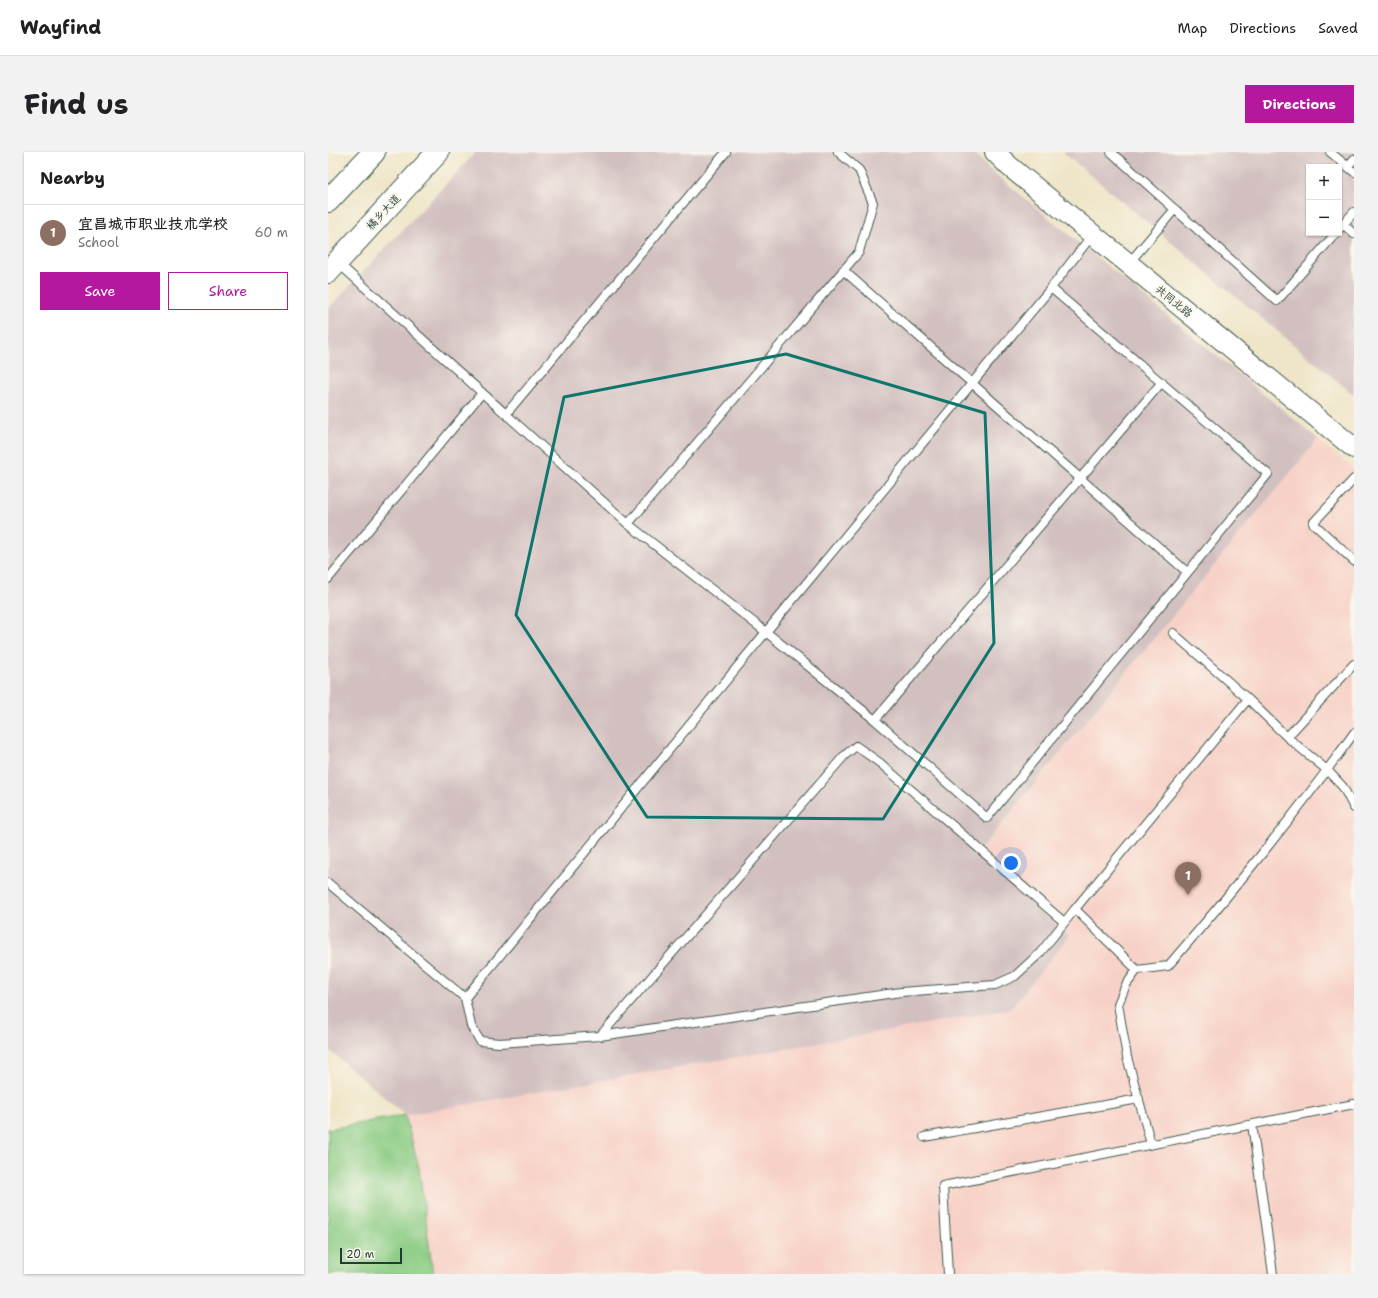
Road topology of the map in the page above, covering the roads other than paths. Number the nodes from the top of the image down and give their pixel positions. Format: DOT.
graph roads {
  1 [pos="374,152"];
  2 [pos="438,152"];
  3 [pos="726,152"];
  4 [pos="838,152"];
  5 [pos="995,152"];
  6 [pos="1111,152"];
  7 [pos="1330,152"];
  8 [pos="1354,159"];
  9 [pos="1351,169"];
  10 [pos="328,201"];
  11 [pos="1175,209"];
  12 [pos="1354,212"];
  13 [pos="1342,226"];
  14 [pos="1342,228"];
  15 [pos="1093,234"];
  16 [pos="1354,234"];
  17 [pos="1333,236"];
  18 [pos="1128,264"];
  19 [pos="332,267"];
  20 [pos="843,270"];
  21 [pos="1051,288"];
  22 [pos="1162,382"];
  23 [pos="972,383"];
  24 [pos="482,393"];
  25 [pos="506,414"];
  26 [pos="1354,448"];
  27 [pos="1081,478"];
  28 [pos="1354,479"];
  29 [pos="628,524"];
  30 [pos="1354,561"];
  31 [pos="1187,572"];
  32 [pos="328,579"];
  33 [pos="766,632"];
  34 [pos="1173,633"];
  35 [pos="1354,664"];
  36 [pos="1248,699"];
  37 [pos="876,720"];
  38 [pos="1354,733"];
  39 [pos="1287,737"];
  40 [pos="1327,770"];
  41 [pos="1354,808"];
  42 [pos="328,883"];
  43 [pos="1075,908"];
  44 [pos="1064,922"];
  45 [pos="1137,970"];
  46 [pos="465,998"];
  47 [pos="600,1036"];
  48 [pos="1139,1100"];
  49 [pos="1354,1104"];
  50 [pos="1252,1124"];
  51 [pos="924,1137"];
  52 [pos="1151,1144"];
  53 [pos="948,1274"];
  54 [pos="1273,1274"];
  1 -- 10 [label="main road"];
  2 -- 19 [label="main road, 橘乡大道"];
  3 -- 25 [label="lane"];
  4 -- 20 [label="lane"];
  5 -- 15 [label="street, 共同北路"];
  6 -- 11 [label="lane"];
  7 -- 9 [label="lane"];
  8 -- 9 [label="lane"];
  11 -- 17 [label="lane"];
  11 -- 18 [label="lane"];
  12 -- 13 [label="lane"];
  14 -- 16 [label="lane"];
  15 -- 18 [label="street, 共同北路"];
  15 -- 21 [label="lane"];
  18 -- 26 [label="street, 共同北路"];
  19 -- 24 [label="lane"];
  20 -- 23 [label="lane"];
  20 -- 29 [label="lane"];
  21 -- 22 [label="lane"];
  21 -- 23 [label="lane"];
  22 -- 27 [label="lane"];
  22 -- 31 [label="lane"];
  23 -- 27 [label="lane"];
  23 -- 33 [label="lane"];
  24 -- 25 [label="lane"];
  24 -- 32 [label="lane"];
  25 -- 29 [label="lane"];
  27 -- 31 [label="lane"];
  27 -- 37 [label="lane"];
  28 -- 30 [label="lane"];
  29 -- 33 [label="lane"];
  31 -- 37 [label="lane"];
  33 -- 37 [label="lane"];
  33 -- 46 [label="lane"];
  34 -- 36 [label="lane"];
  35 -- 39 [label="lane"];
  36 -- 39 [label="lane"];
  36 -- 43 [label="lane"];
  38 -- 40 [label="lane"];
  39 -- 40 [label="lane"];
  40 -- 41 [label="lane"];
  40 -- 45 [label="lane"];
  42 -- 46 [label="lane"];
  43 -- 44 [label="lane"];
  43 -- 45 [label="lane"];
  44 -- 47 [label="lane"];
  44 -- 47 [label="lane"];
  45 -- 48 [label="lane"];
  46 -- 47 [label="lane"];
  48 -- 51 [label="lane"];
  48 -- 52 [label="lane"];
  49 -- 50 [label="lane"];
  50 -- 52 [label="lane"];
  50 -- 54 [label="lane"];
  52 -- 53 [label="lane"];
}
